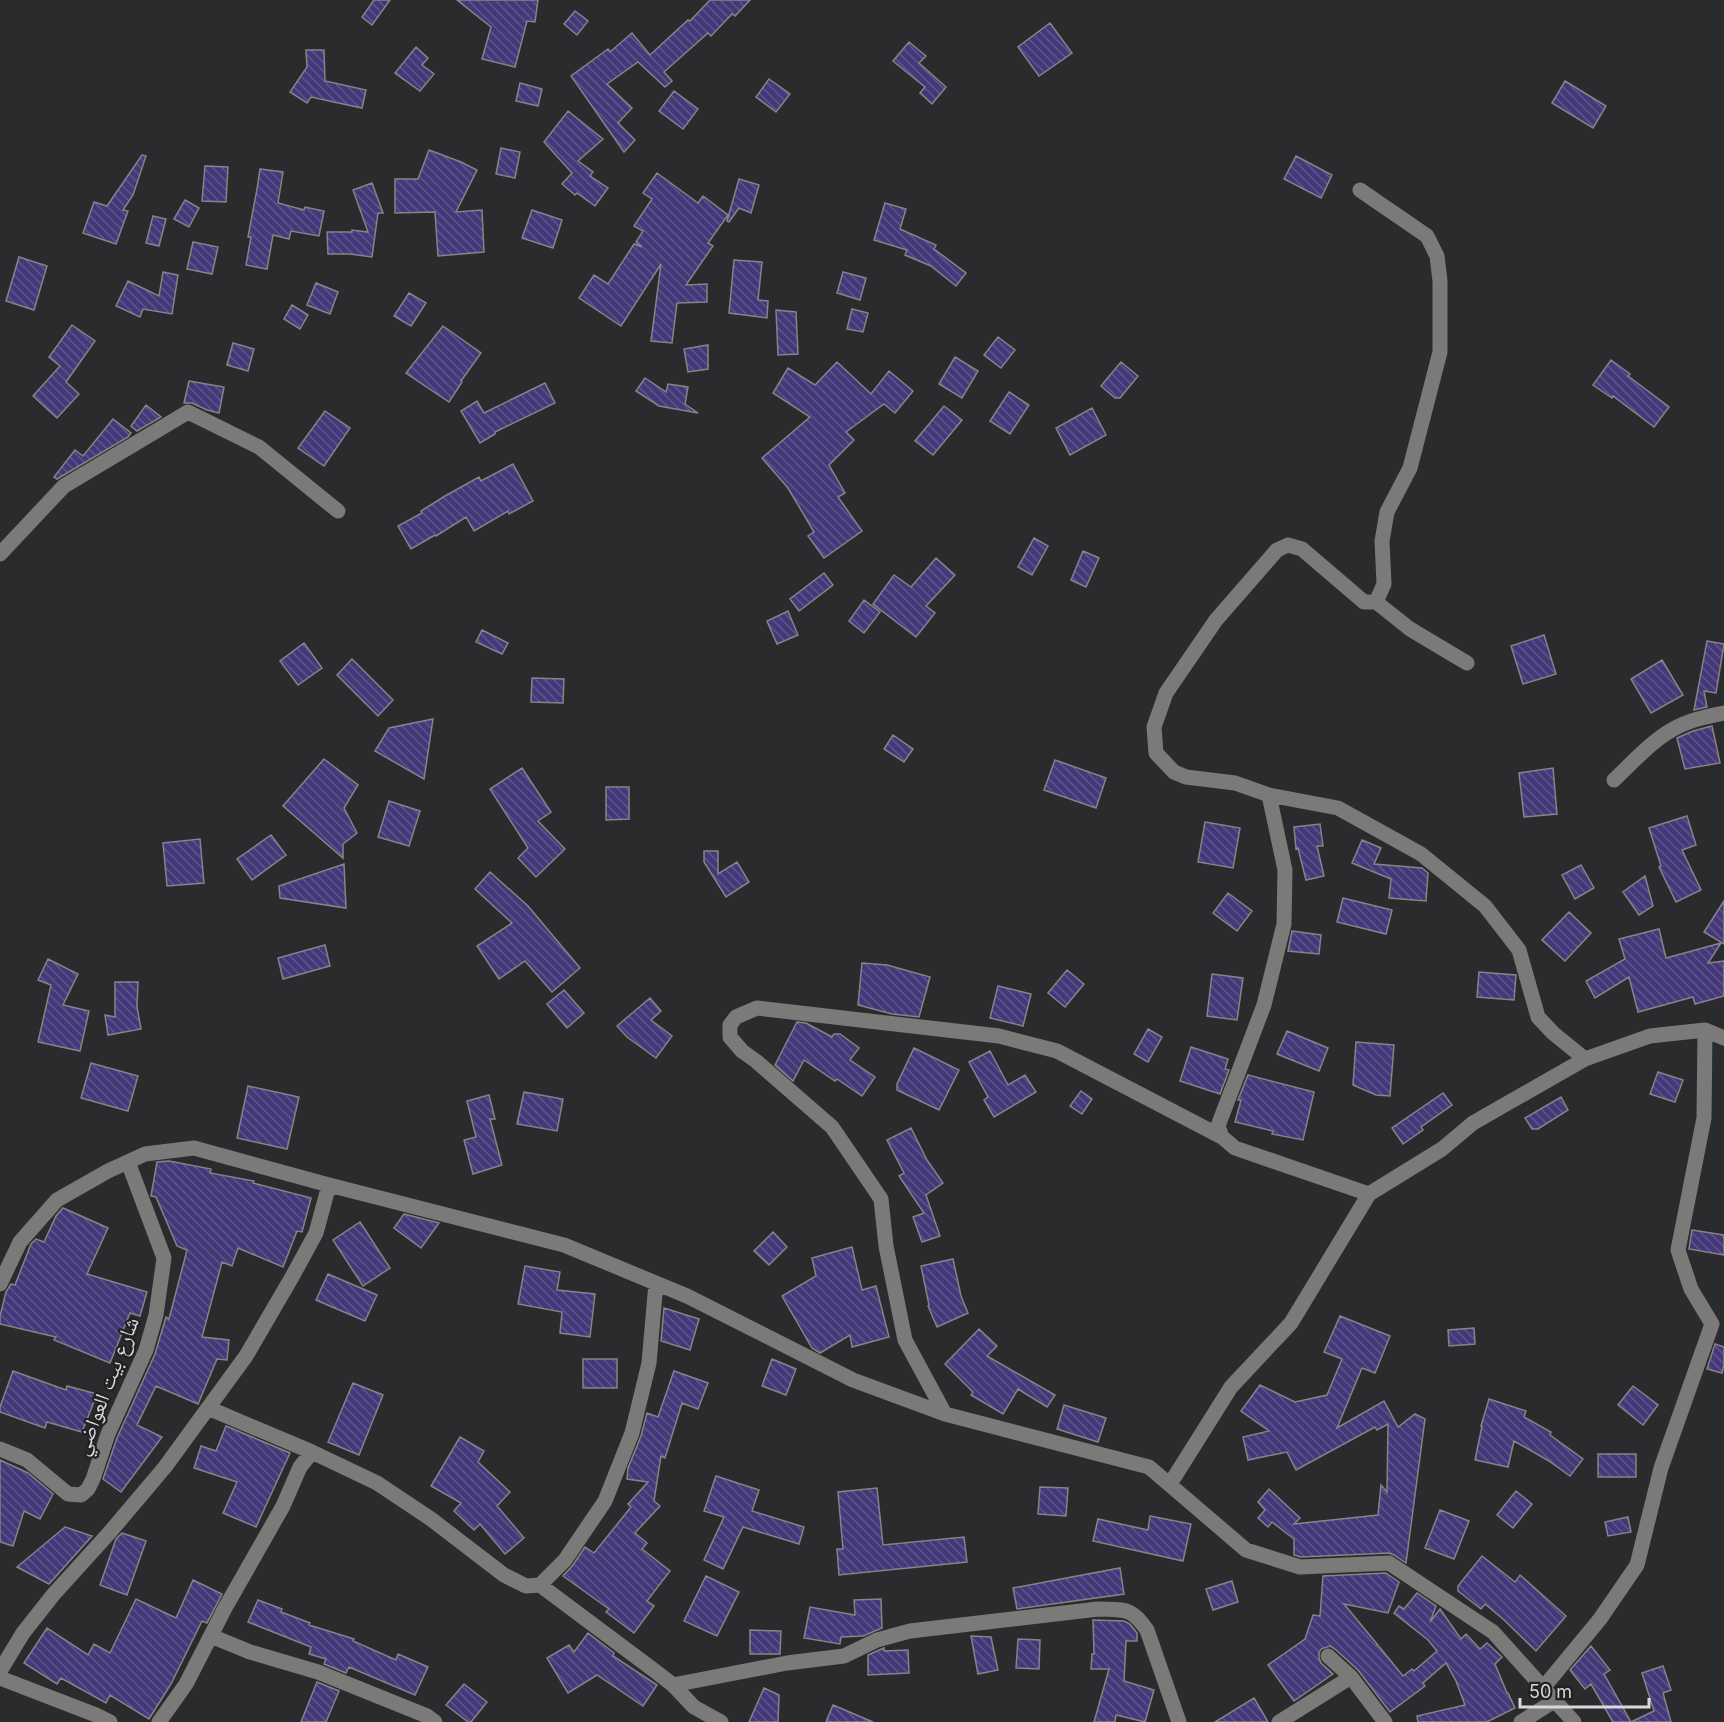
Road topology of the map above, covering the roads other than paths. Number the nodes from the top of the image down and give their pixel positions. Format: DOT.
graph roads {
  1 [pos="1360,190"];
  2 [pos="338,511"];
  3 [pos="0,554"];
  4 [pos="1376,602"];
  5 [pos="1467,663"];
  6 [pos="1724,712"];
  7 [pos="1614,780"];
  8 [pos="1269,795"];
  9 [pos="1705,1030"];
  10 [pos="1724,1038"];
  11 [pos="1585,1059"];
  12 [pos="1222,1137"];
  13 [pos="128,1162"];
  14 [pos="329,1185"];
  15 [pos="1369,1194"];
  16 [pos="656,1283"];
  17 [pos="0,1284"];
  18 [pos="208,1408"];
  19 [pos="945,1414"];
  20 [pos="0,1449"];
  21 [pos="312,1452"];
  22 [pos="1170,1484"];
  23 [pos="540,1585"];
  24 [pos="211,1636"];
  25 [pos="1328,1656"];
  26 [pos="0,1671"];
  27 [pos="1351,1677"];
  28 [pos="0,1678"];
  29 [pos="673,1685"];
  30 [pos="1542,1688"];
  31 [pos="1554,1701"];
  32 [pos="110,1722"];
  33 [pos="159,1722"];
  34 [pos="435,1722"];
  35 [pos="721,1722"];
  36 [pos="1179,1722"];
  37 [pos="1279,1722"];
  38 [pos="1385,1722"];
  39 [pos="1521,1722"];
  40 [pos="1574,1722"];
  1 -- 4 [label="street"];
  2 -- 3 [label="street"];
  4 -- 5 [label="street"];
  4 -- 8 [label="street"];
  6 -- 7 [label="street"];
  8 -- 11 [label="street"];
  8 -- 12 [label="street"];
  9 -- 10 [label="street"];
  9 -- 11 [label="street"];
  9 -- 30 [label="street"];
  11 -- 15 [label="street"];
  12 -- 15 [label="street"];
  12 -- 19 [label="street"];
  13 -- 14 [label="street"];
  13 -- 17 [label="street"];
  13 -- 20 [label="street, شارع بيت العواضي"];
  14 -- 16 [label="street"];
  14 -- 18 [label="street"];
  15 -- 22 [label="street"];
  16 -- 19 [label="street"];
  16 -- 23 [label="street"];
  18 -- 21 [label="street"];
  18 -- 26 [label="street"];
  19 -- 22 [label="street"];
  21 -- 23 [label="street"];
  21 -- 24 [label="street"];
  22 -- 30 [label="street"];
  23 -- 29 [label="street"];
  24 -- 33 [label="street"];
  24 -- 34 [label="street"];
  25 -- 27 [label="street"];
  27 -- 37 [label="street"];
  27 -- 38 [label="street"];
  28 -- 32 [label="street"];
  29 -- 35 [label="street"];
  29 -- 36 [label="street"];
  30 -- 31 [label="street"];
  31 -- 39 [label="street"];
  31 -- 40 [label="street"];
}
